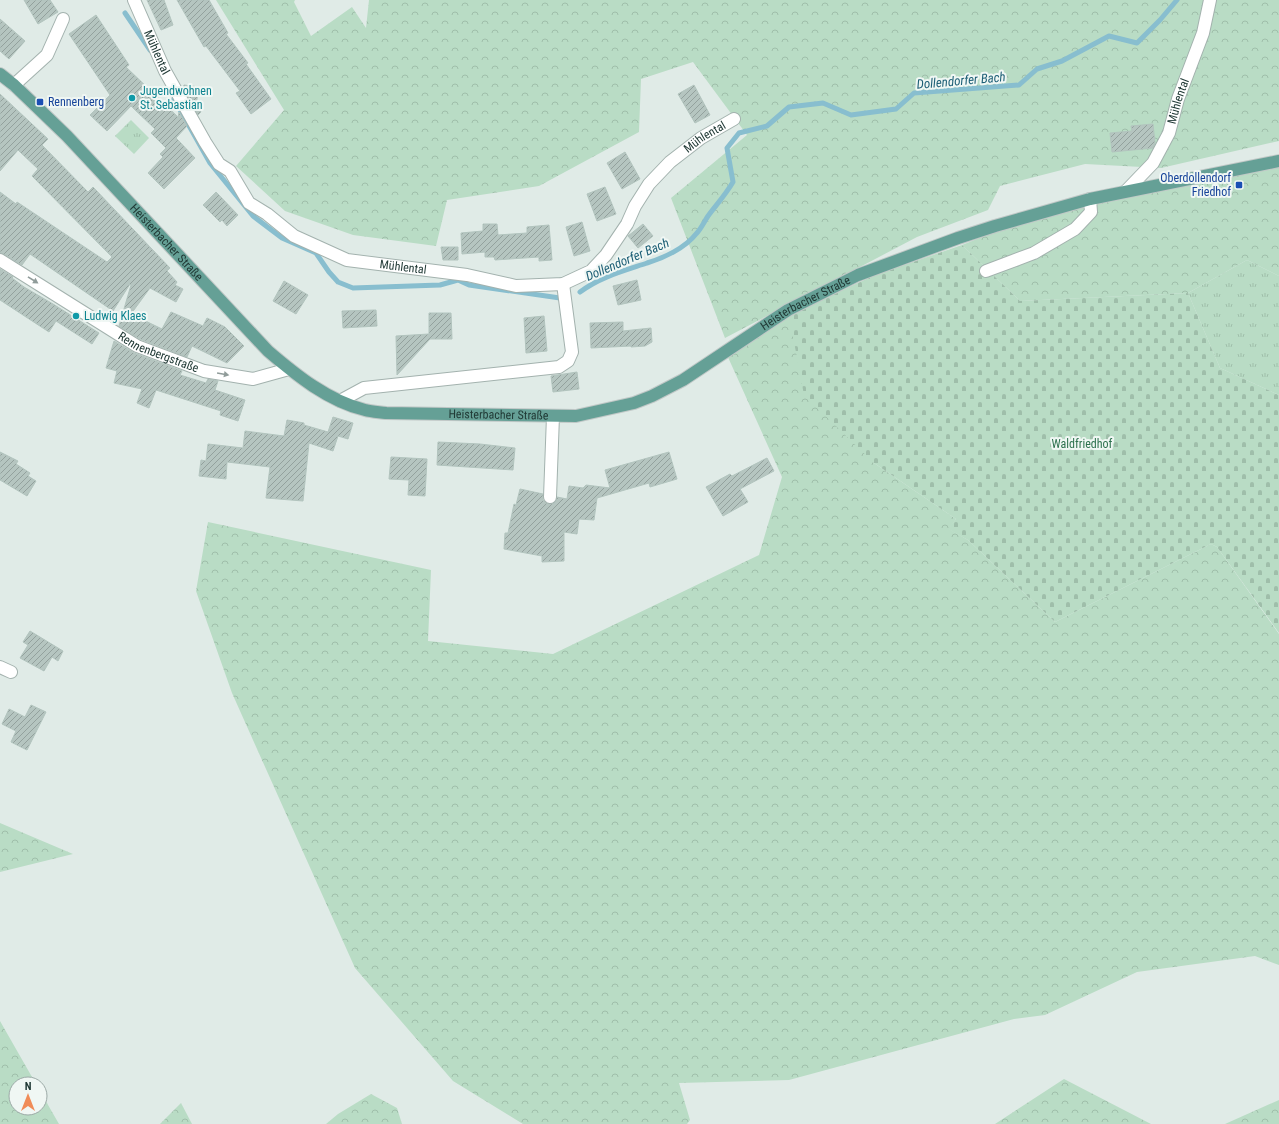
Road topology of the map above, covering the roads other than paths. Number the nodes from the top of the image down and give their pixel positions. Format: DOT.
graph roads {
  1 [pos="134,0"];
  2 [pos="1210,0"];
  3 [pos="64,19"];
  4 [pos="0,74"];
  5 [pos="14,84"];
  6 [pos="734,120"];
  7 [pos="1279,161"];
  8 [pos="1126,191"];
  9 [pos="1090,199"];
  10 [pos="0,260"];
  11 [pos="986,271"];
  12 [pos="563,284"];
  13 [pos="289,369"];
  14 [pos="340,401"];
  15 [pos="553,416"];
  16 [pos="550,497"];
  17 [pos="0,667"];
  18 [pos="11,672"];
  1 -- 12 [label="street, Mühlental"];
  2 -- 8 [label="street, Mühlental"];
  3 -- 5 [label="street"];
  4 -- 5 [label="main road, Heisterbacher Straße"];
  5 -- 13 [label="main road, Heisterbacher Straße"];
  6 -- 12 [label="street, Mühlental"];
  7 -- 8 [label="main road, Heisterbacher Straße"];
  8 -- 9 [label="main road, Heisterbacher Straße"];
  9 -- 11 [label="street"];
  9 -- 15 [label="main road, Heisterbacher Straße"];
  10 -- 13 [label="street, Rennenbergstraße, one-way"];
  12 -- 14 [label="street"];
  13 -- 14 [label="main road, Heisterbacher Straße"];
  14 -- 15 [label="main road, Heisterbacher Straße"];
  15 -- 16 [label="street"];
  17 -- 18 [label="street"];
}
